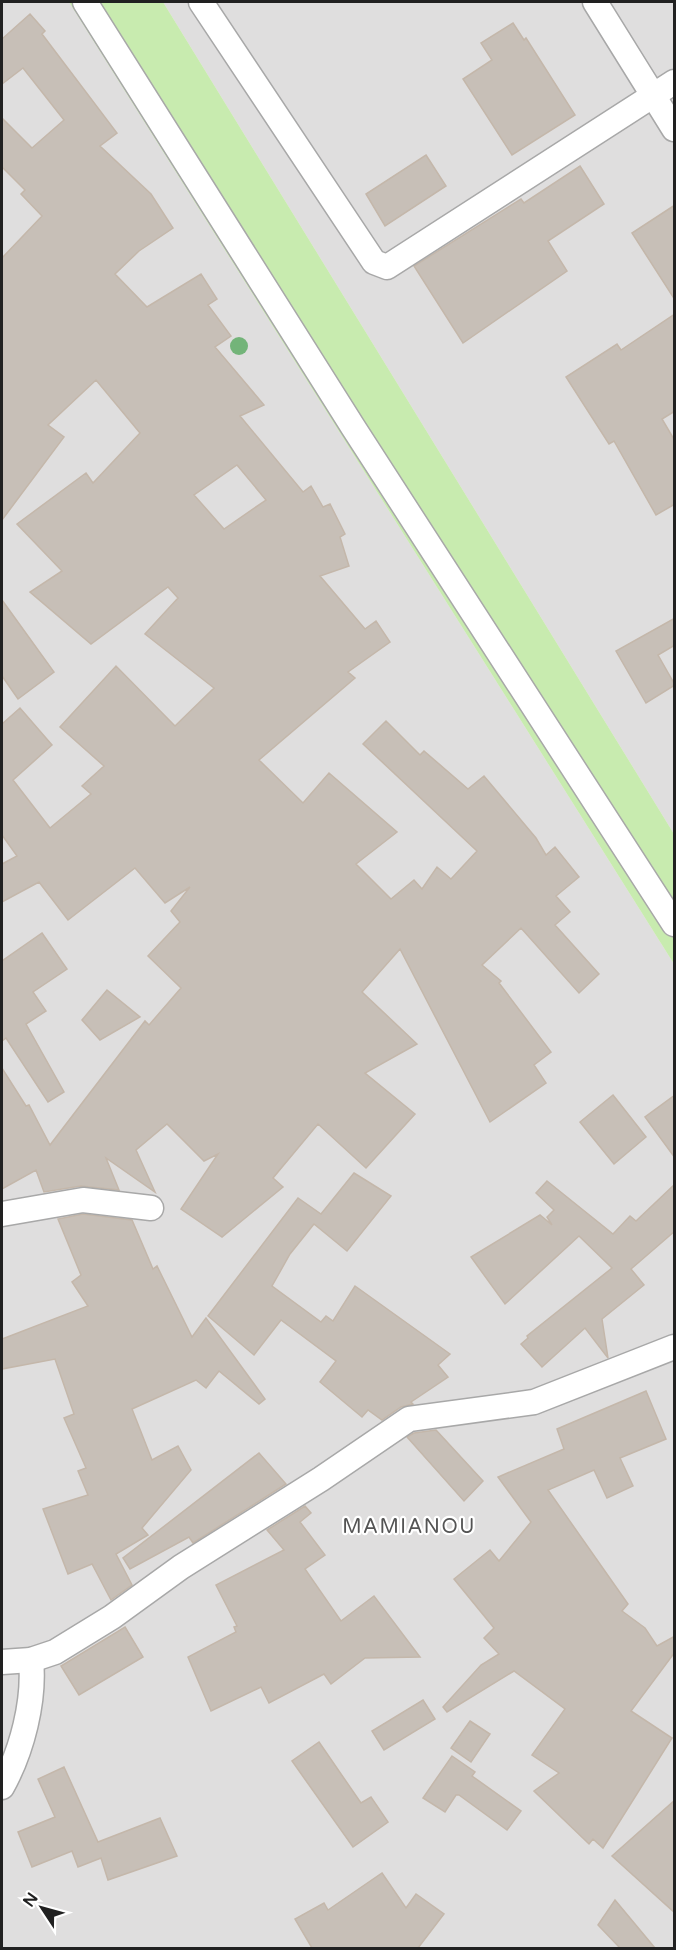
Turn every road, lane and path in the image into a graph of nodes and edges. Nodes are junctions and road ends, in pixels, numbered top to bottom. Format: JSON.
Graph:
{"nodes":[{"id":1,"x":85,"y":2,"type":"edge"},
{"id":2,"x":201,"y":2,"type":"edge"},
{"id":3,"x":595,"y":2,"type":"edge"},
{"id":4,"x":675,"y":82,"type":"edge"},
{"id":5,"x":653,"y":96,"type":"junction"},
{"id":6,"x":675,"y":129,"type":"edge"},
{"id":7,"x":675,"y":924,"type":"edge"},
{"id":8,"x":151,"y":1208,"type":"dead end"},
{"id":9,"x":2,"y":1215,"type":"edge"},
{"id":10,"x":675,"y":1347,"type":"edge"},
{"id":11,"x":31,"y":1660,"type":"junction"},
{"id":12,"x":2,"y":1662,"type":"edge"},
{"id":13,"x":2,"y":1787,"type":"edge"}],
"edges":[{"from":1,"to":7,"type":"street"},
{"from":2,"to":5,"type":"street"},
{"from":3,"to":5,"type":"street"},
{"from":4,"to":5,"type":"street"},
{"from":5,"to":6,"type":"street"},
{"from":8,"to":9,"type":"street"},
{"from":10,"to":11,"type":"street"},
{"from":11,"to":12,"type":"street"},
{"from":11,"to":13,"type":"street"}]}
